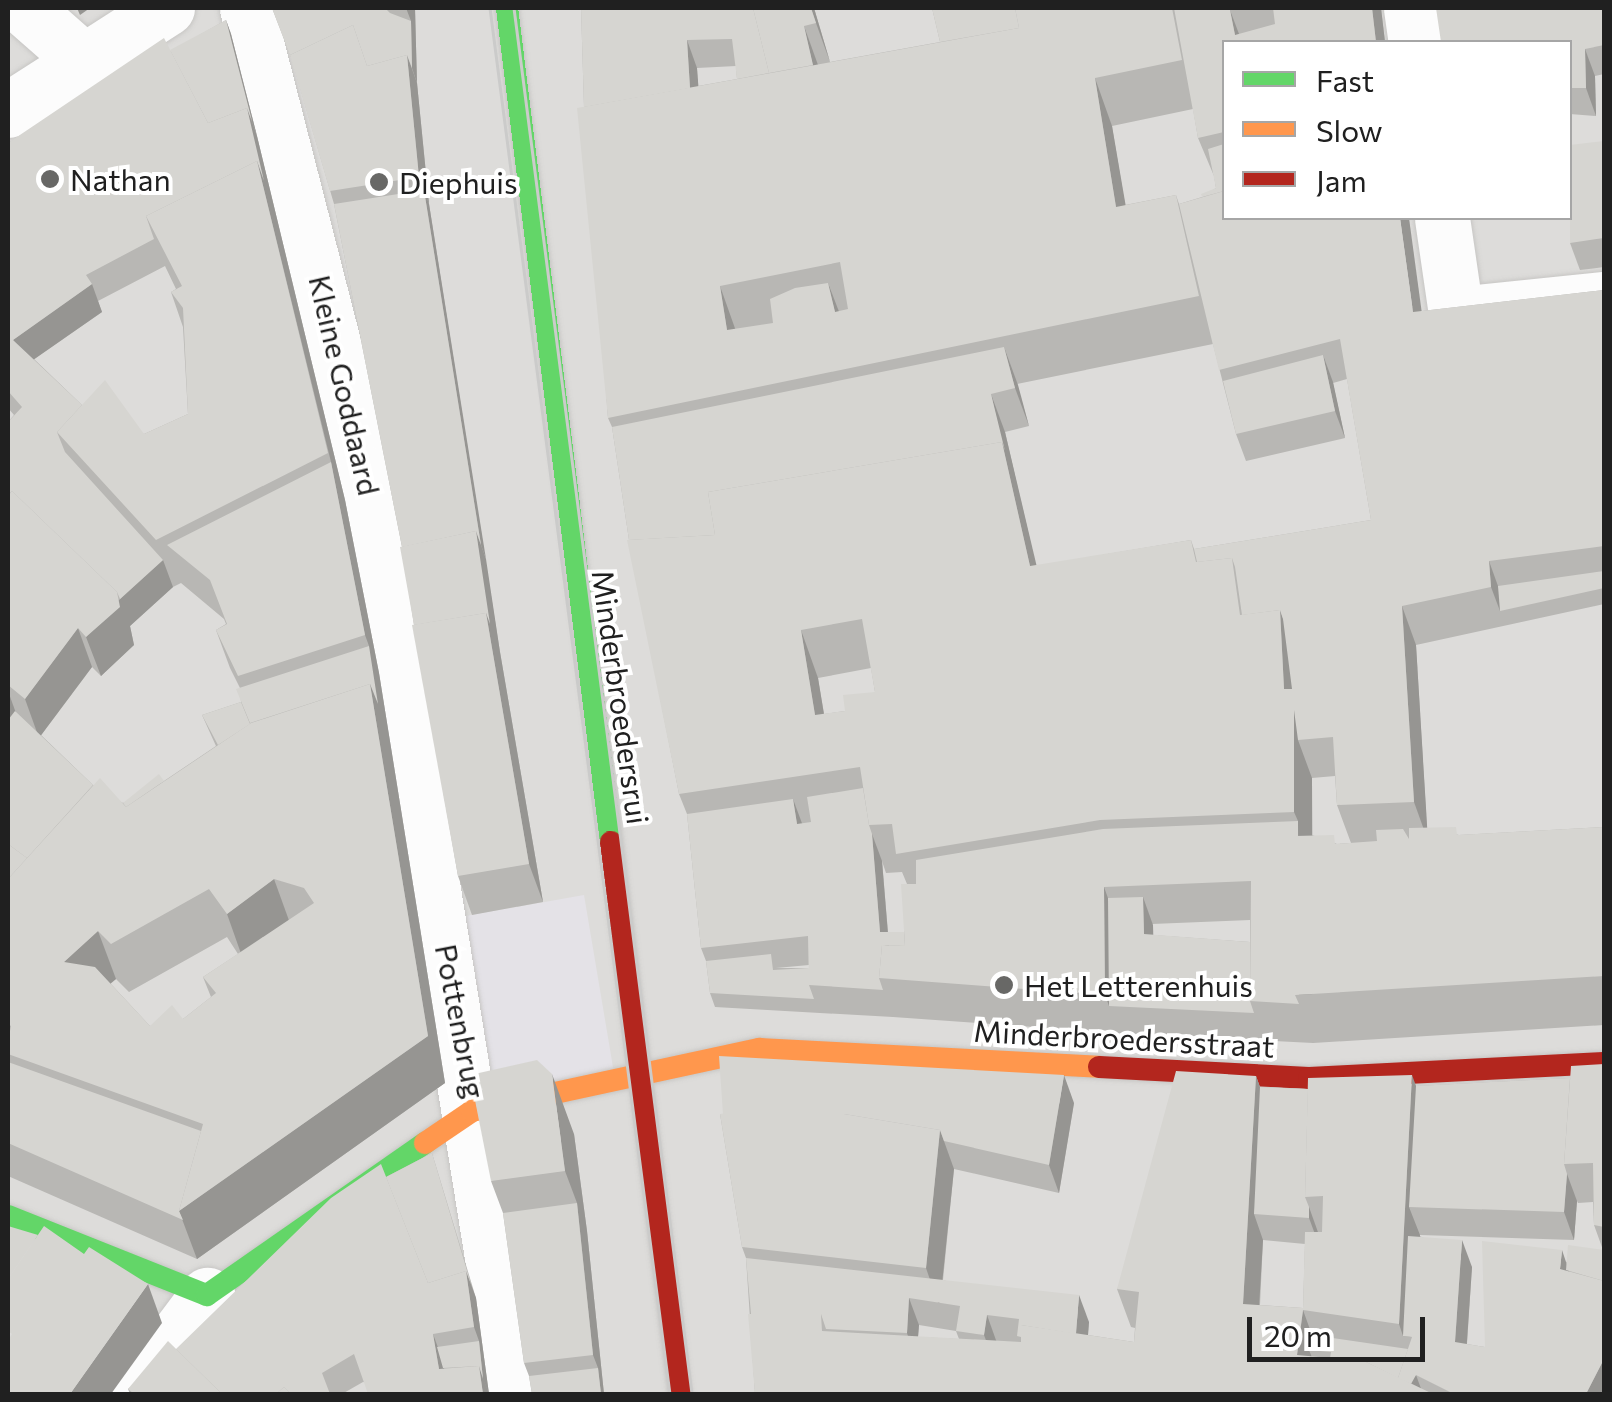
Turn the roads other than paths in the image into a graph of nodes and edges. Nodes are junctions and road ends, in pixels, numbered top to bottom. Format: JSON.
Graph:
{"nodes":[{"id":1,"x":24,"y":8,"type":"edge"},
{"id":2,"x":168,"y":8,"type":"edge"},
{"id":3,"x":247,"y":8,"type":"edge"},
{"id":4,"x":507,"y":8,"type":"edge"},
{"id":5,"x":1411,"y":8,"type":"edge"},
{"id":6,"x":1416,"y":40,"type":"edge"},
{"id":7,"x":83,"y":60,"type":"junction"},
{"id":8,"x":8,"y":110,"type":"edge"},
{"id":9,"x":1442,"y":220,"type":"edge"},
{"id":10,"x":1604,"y":299,"type":"edge"},
{"id":11,"x":418,"y":767,"type":"joint"},
{"id":12,"x":1604,"y":1063,"type":"edge"},
{"id":13,"x":643,"y":1074,"type":"junction"},
{"id":14,"x":472,"y":1110,"type":"junction"},
{"id":15,"x":8,"y":1216,"type":"edge"},
{"id":16,"x":207,"y":1295,"type":"junction"},
{"id":17,"x":133,"y":1394,"type":"edge"},
{"id":18,"x":514,"y":1394,"type":"edge"},
{"id":19,"x":680,"y":1394,"type":"edge"}],
"edges":[{"from":1,"to":7,"type":"street"},
{"from":2,"to":7,"type":"street"},
{"from":3,"to":11,"type":"street","name":"Kleine Goddaard"},
{"from":4,"to":13,"type":"street","name":"Minderbroedersrui"},
{"from":5,"to":6,"type":"street"},
{"from":7,"to":8,"type":"street"},
{"from":9,"to":10,"type":"street"},
{"from":11,"to":14,"type":"street","name":"Pottenbrug"},
{"from":12,"to":13,"type":"street","name":"Minderbroedersstraat"},
{"from":13,"to":14,"type":"street","name":"Pottenbrug"},
{"from":13,"to":19,"type":"street","name":"Minderbroedersrui"},
{"from":14,"to":16,"type":"street"},
{"from":14,"to":18,"type":"street"},
{"from":15,"to":16,"type":"street"},
{"from":16,"to":17,"type":"street"}]}
